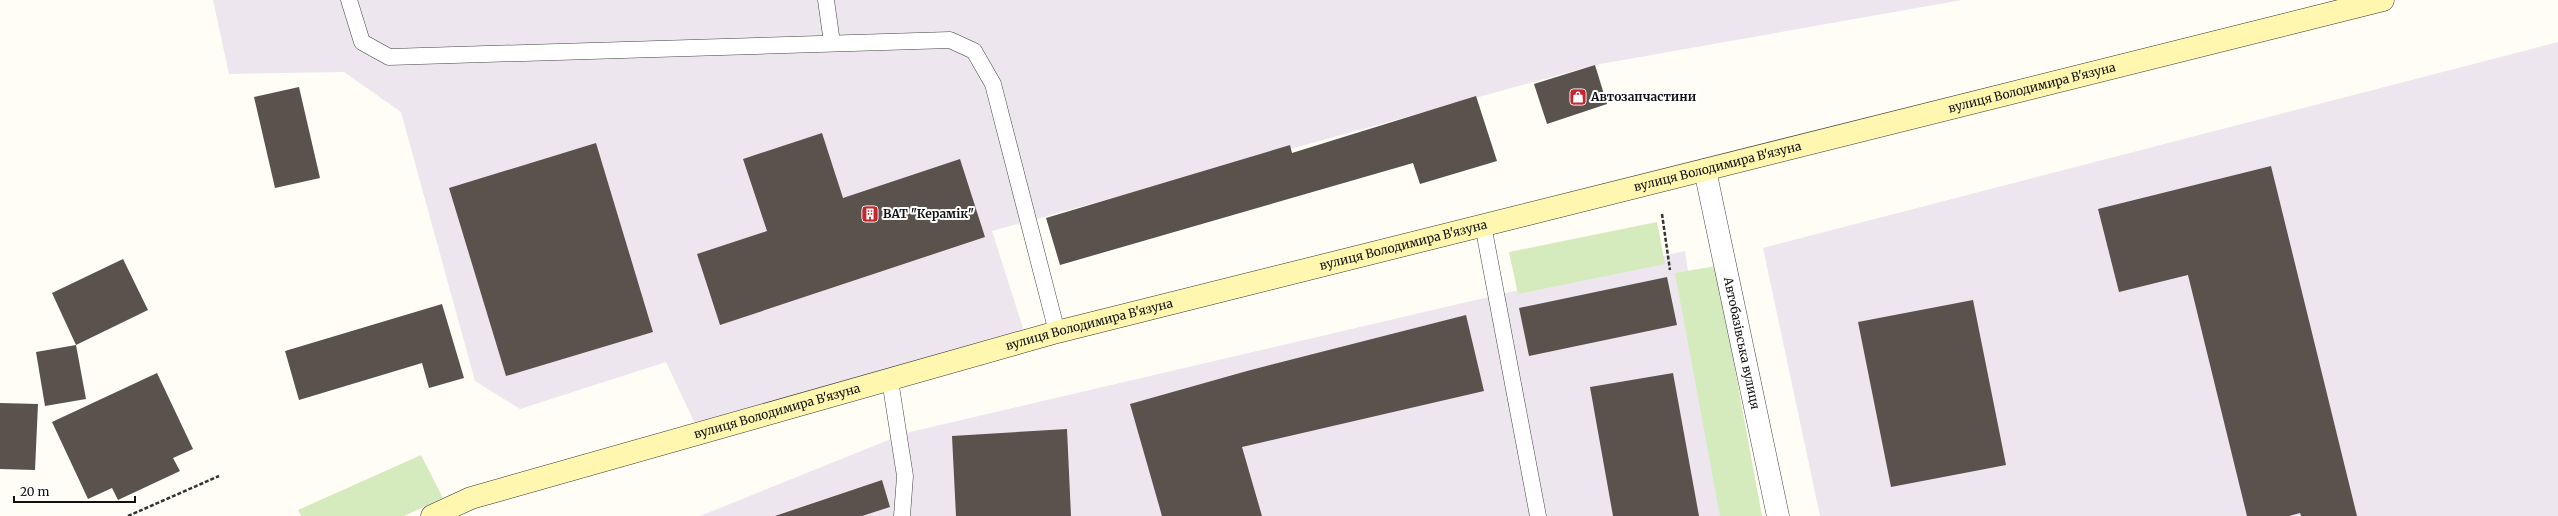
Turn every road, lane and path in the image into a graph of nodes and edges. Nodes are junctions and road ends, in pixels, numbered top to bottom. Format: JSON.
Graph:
{"nodes":[{"id":1,"x":349,"y":0,"type":"edge"},
{"id":2,"x":826,"y":0,"type":"edge"},
{"id":3,"x":2382,"y":0,"type":"edge"},
{"id":4,"x":832,"y":43,"type":"junction"},
{"id":5,"x":1705,"y":170,"type":"junction"},
{"id":6,"x":1657,"y":182,"type":"junction"},
{"id":7,"x":1483,"y":225,"type":"junction"},
{"id":8,"x":1670,"y":270,"type":"dead end"},
{"id":9,"x":1057,"y":332,"type":"junction"},
{"id":10,"x":890,"y":380,"type":"junction"},
{"id":11,"x":219,"y":476,"type":"dead end"},
{"id":12,"x":128,"y":516,"type":"edge"},
{"id":13,"x":432,"y":516,"type":"edge"},
{"id":14,"x":902,"y":516,"type":"edge"},
{"id":15,"x":1538,"y":516,"type":"edge"},
{"id":16,"x":1778,"y":516,"type":"edge"}],
"edges":[{"from":1,"to":4,"type":"lane"},
{"from":2,"to":4,"type":"lane"},
{"from":3,"to":5,"type":"main road","name":"вулиця Володимира В'язуна"},
{"from":4,"to":9,"type":"lane"},
{"from":5,"to":6,"type":"main road","name":"вулиця Володимира В'язуна"},
{"from":5,"to":16,"type":"street","name":"Автобазівська вулиця"},
{"from":6,"to":7,"type":"main road","name":"вулиця Володимира В'язуна"},
{"from":6,"to":8,"type":"path"},
{"from":7,"to":9,"type":"main road","name":"вулиця Володимира В'язуна"},
{"from":7,"to":15,"type":"lane"},
{"from":9,"to":10,"type":"main road","name":"вулиця Володимира В'язуна"},
{"from":10,"to":13,"type":"main road","name":"вулиця Володимира В'язуна"},
{"from":10,"to":14,"type":"lane"},
{"from":11,"to":12,"type":"path"}]}
